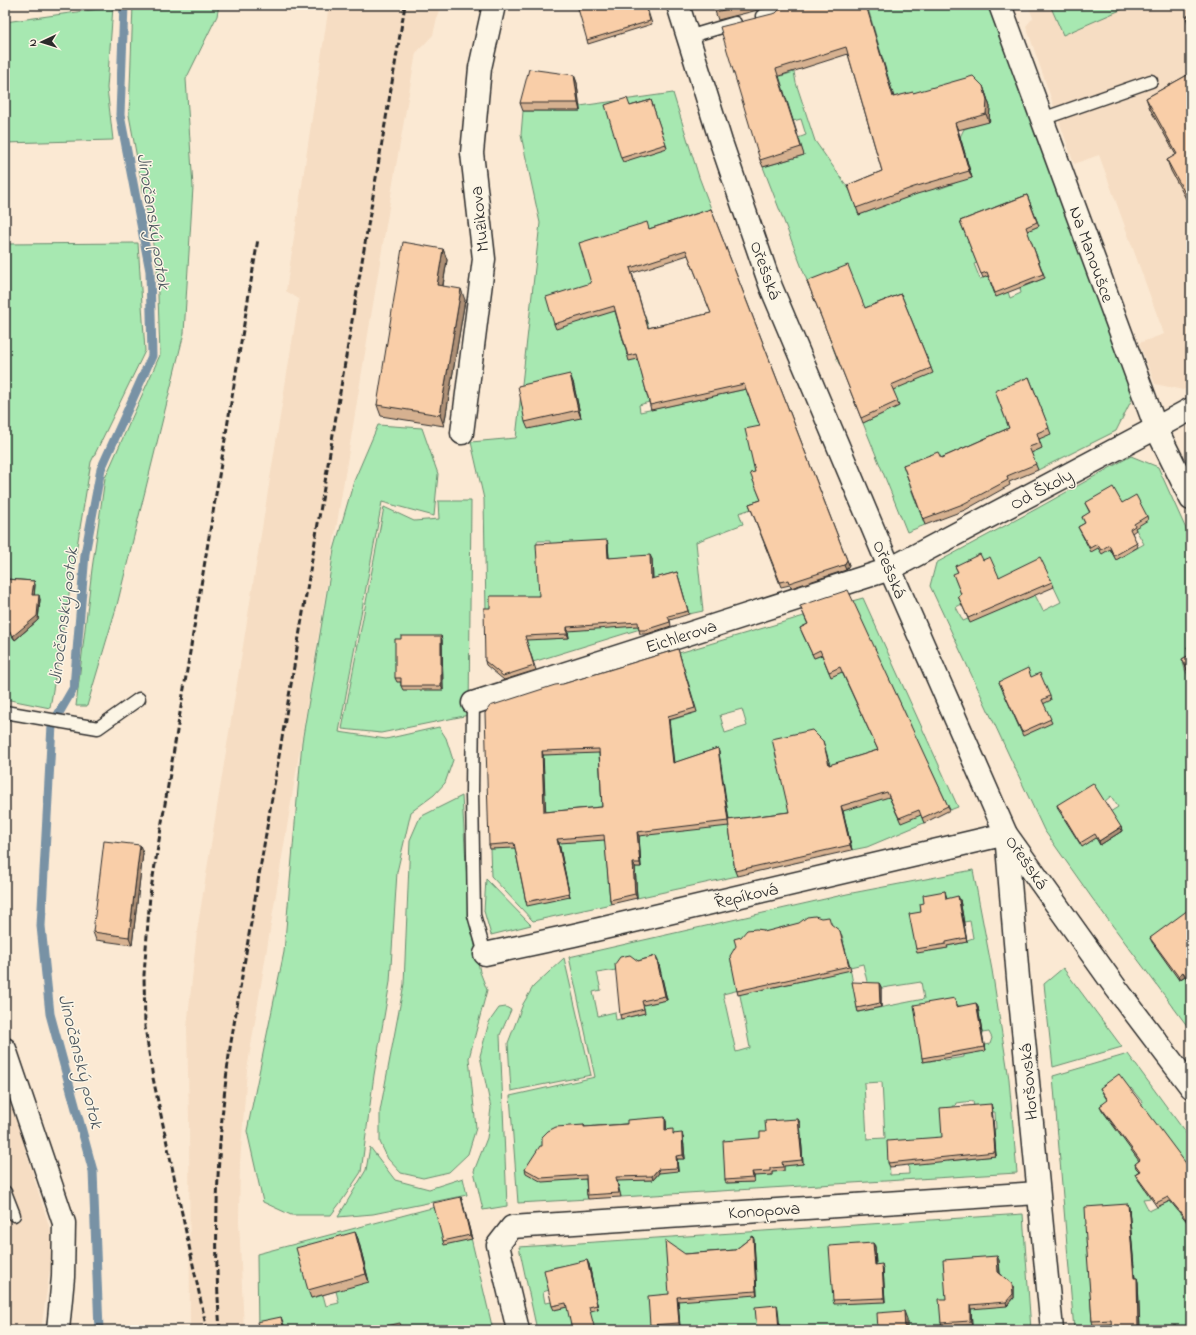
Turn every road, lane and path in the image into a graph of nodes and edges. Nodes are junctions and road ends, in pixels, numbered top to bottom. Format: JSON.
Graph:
{"nodes":[{"id":1,"x":494,"y":5,"type":"edge"},
{"id":2,"x":678,"y":5,"type":"edge"},
{"id":3,"x":778,"y":5,"type":"edge"},
{"id":4,"x":1000,"y":5,"type":"edge"},
{"id":5,"x":688,"y":37,"type":"junction"},
{"id":6,"x":1151,"y":81,"type":"dead end"},
{"id":7,"x":1042,"y":119,"type":"junction"},
{"id":8,"x":1191,"y":409,"type":"edge"},
{"id":9,"x":1156,"y":428,"type":"junction"},
{"id":10,"x":462,"y":433,"type":"dead end"},
{"id":11,"x":1191,"y":499,"type":"edge"},
{"id":12,"x":890,"y":569,"type":"junction"},
{"id":13,"x":139,"y":700,"type":"dead end"},
{"id":14,"x":473,"y":703,"type":"joint"},
{"id":15,"x":5,"y":712,"type":"edge"},
{"id":16,"x":1006,"y":834,"type":"junction"},
{"id":17,"x":485,"y":954,"type":"joint"},
{"id":18,"x":5,"y":1048,"type":"edge"},
{"id":19,"x":1191,"y":1087,"type":"edge"},
{"id":20,"x":5,"y":1192,"type":"edge"},
{"id":21,"x":1038,"y":1192,"type":"junction"},
{"id":22,"x":14,"y":1216,"type":"dead end"},
{"id":23,"x":58,"y":1330,"type":"edge"},
{"id":24,"x":518,"y":1330,"type":"edge"},
{"id":25,"x":1052,"y":1330,"type":"edge"}],
"edges":[{"from":1,"to":10,"type":"street","name":"Muzikova"},
{"from":2,"to":5,"type":"street","name":"Ořešská"},
{"from":3,"to":5,"type":"lane"},
{"from":4,"to":7,"type":"street","name":"Na Manoušce"},
{"from":5,"to":12,"type":"street","name":"Ořešská"},
{"from":6,"to":7,"type":"lane"},
{"from":7,"to":9,"type":"street","name":"Na Manoušce"},
{"from":8,"to":9,"type":"street","name":"Od Školy"},
{"from":9,"to":11,"type":"street","name":"Na Manoušce"},
{"from":9,"to":12,"type":"street","name":"Od Školy"},
{"from":12,"to":14,"type":"street","name":"Eichlerova"},
{"from":12,"to":16,"type":"street","name":"Ořešská"},
{"from":13,"to":15,"type":"lane"},
{"from":14,"to":17,"type":"lane"},
{"from":16,"to":17,"type":"street","name":"Řepíková"},
{"from":16,"to":19,"type":"street","name":"Ořešská"},
{"from":16,"to":21,"type":"street","name":"Horšovská"},
{"from":18,"to":23,"type":"street"},
{"from":20,"to":22,"type":"lane"},
{"from":21,"to":24,"type":"street","name":"Konopova"},
{"from":21,"to":25,"type":"street","name":"Horšovská"}]}
